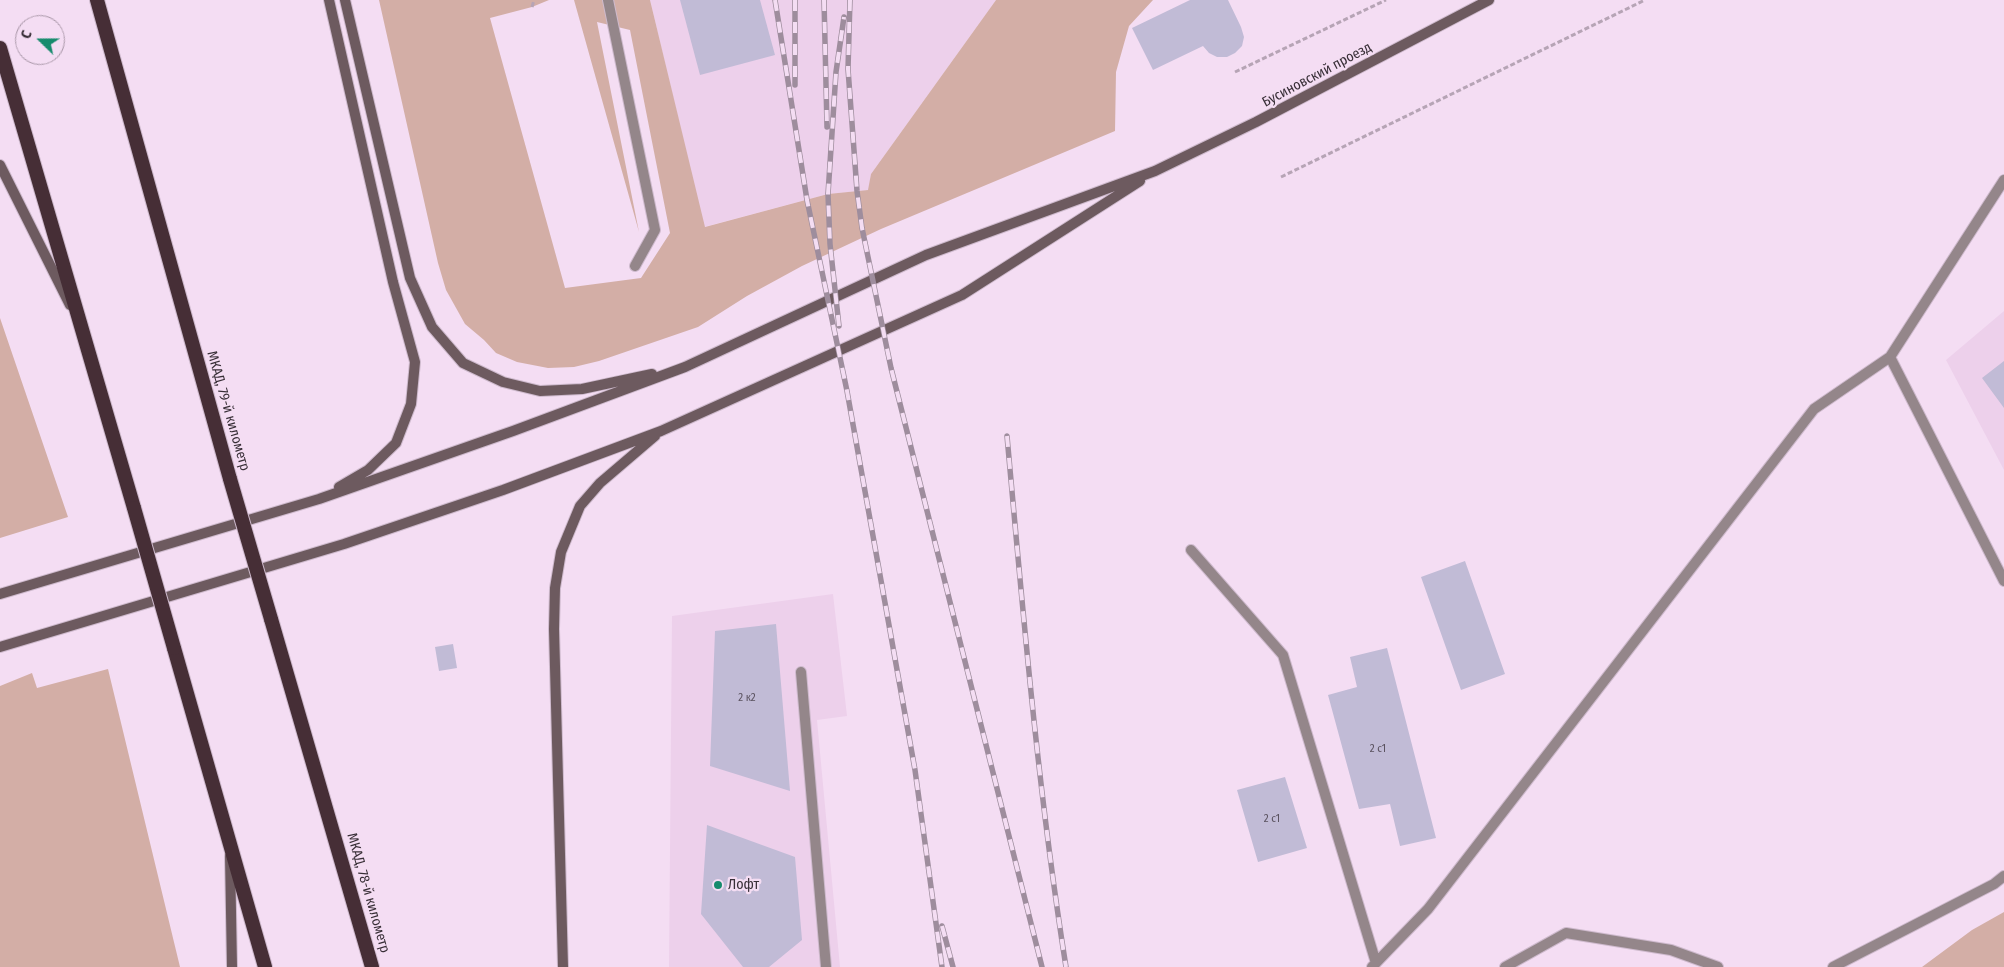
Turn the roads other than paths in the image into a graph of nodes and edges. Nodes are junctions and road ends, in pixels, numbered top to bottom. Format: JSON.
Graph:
{"nodes":[{"id":1,"x":97,"y":0,"type":"edge"},
{"id":2,"x":329,"y":0,"type":"edge"},
{"id":3,"x":346,"y":0,"type":"edge"},
{"id":4,"x":608,"y":0,"type":"edge"},
{"id":5,"x":1490,"y":0,"type":"edge"},
{"id":6,"x":0,"y":48,"type":"edge"},
{"id":7,"x":0,"y":165,"type":"edge"},
{"id":8,"x":1156,"y":171,"type":"junction"},
{"id":9,"x":2004,"y":180,"type":"edge"},
{"id":10,"x":635,"y":266,"type":"dead end"},
{"id":11,"x":80,"y":324,"type":"junction"},
{"id":12,"x":1890,"y":357,"type":"junction"},
{"id":13,"x":685,"y":367,"type":"junction"},
{"id":14,"x":661,"y":431,"type":"junction"},
{"id":15,"x":319,"y":499,"type":"junction"},
{"id":16,"x":1191,"y":550,"type":"dead end"},
{"id":17,"x":2004,"y":581,"type":"edge"},
{"id":18,"x":0,"y":594,"type":"edge"},
{"id":19,"x":28,"y":640,"type":"junction"},
{"id":20,"x":0,"y":647,"type":"edge"},
{"id":21,"x":0,"y":653,"type":"edge"},
{"id":22,"x":801,"y":672,"type":"dead end"},
{"id":23,"x":332,"y":829,"type":"joint"},
{"id":24,"x":230,"y":843,"type":"junction"},
{"id":25,"x":2004,"y":876,"type":"edge"},
{"id":26,"x":1374,"y":965,"type":"edge"},
{"id":27,"x":232,"y":967,"type":"edge"},
{"id":28,"x":265,"y":967,"type":"edge"},
{"id":29,"x":372,"y":967,"type":"edge"},
{"id":30,"x":562,"y":967,"type":"edge"},
{"id":31,"x":826,"y":967,"type":"edge"},
{"id":32,"x":1505,"y":967,"type":"edge"},
{"id":33,"x":1718,"y":967,"type":"edge"},
{"id":34,"x":1833,"y":967,"type":"edge"}],
"edges":[{"from":1,"to":23,"type":"highway","name":"МКАД, 79-й километр","bridge":true},
{"from":2,"to":15,"type":"main road"},
{"from":3,"to":13,"type":"main road"},
{"from":4,"to":10,"type":"lane"},
{"from":5,"to":8,"type":"main road","name":"Бусиновский проезд"},
{"from":6,"to":11,"type":"highway"},
{"from":7,"to":11,"type":"main road"},
{"from":8,"to":13,"type":"main road"},
{"from":8,"to":14,"type":"main road"},
{"from":9,"to":12,"type":"lane"},
{"from":11,"to":24,"type":"highway","bridge":true},
{"from":12,"to":17,"type":"lane"},
{"from":12,"to":26,"type":"lane"},
{"from":13,"to":15,"type":"main road"},
{"from":14,"to":19,"type":"main road"},
{"from":14,"to":30,"type":"main road"},
{"from":15,"to":18,"type":"main road"},
{"from":16,"to":26,"type":"lane"},
{"from":19,"to":20,"type":"main road"},
{"from":19,"to":21,"type":"main road"},
{"from":22,"to":31,"type":"lane"},
{"from":23,"to":29,"type":"highway","name":"МКАД, 78-й километр"},
{"from":24,"to":27,"type":"main road"},
{"from":24,"to":28,"type":"highway"},
{"from":25,"to":34,"type":"lane"},
{"from":32,"to":33,"type":"lane"}]}
